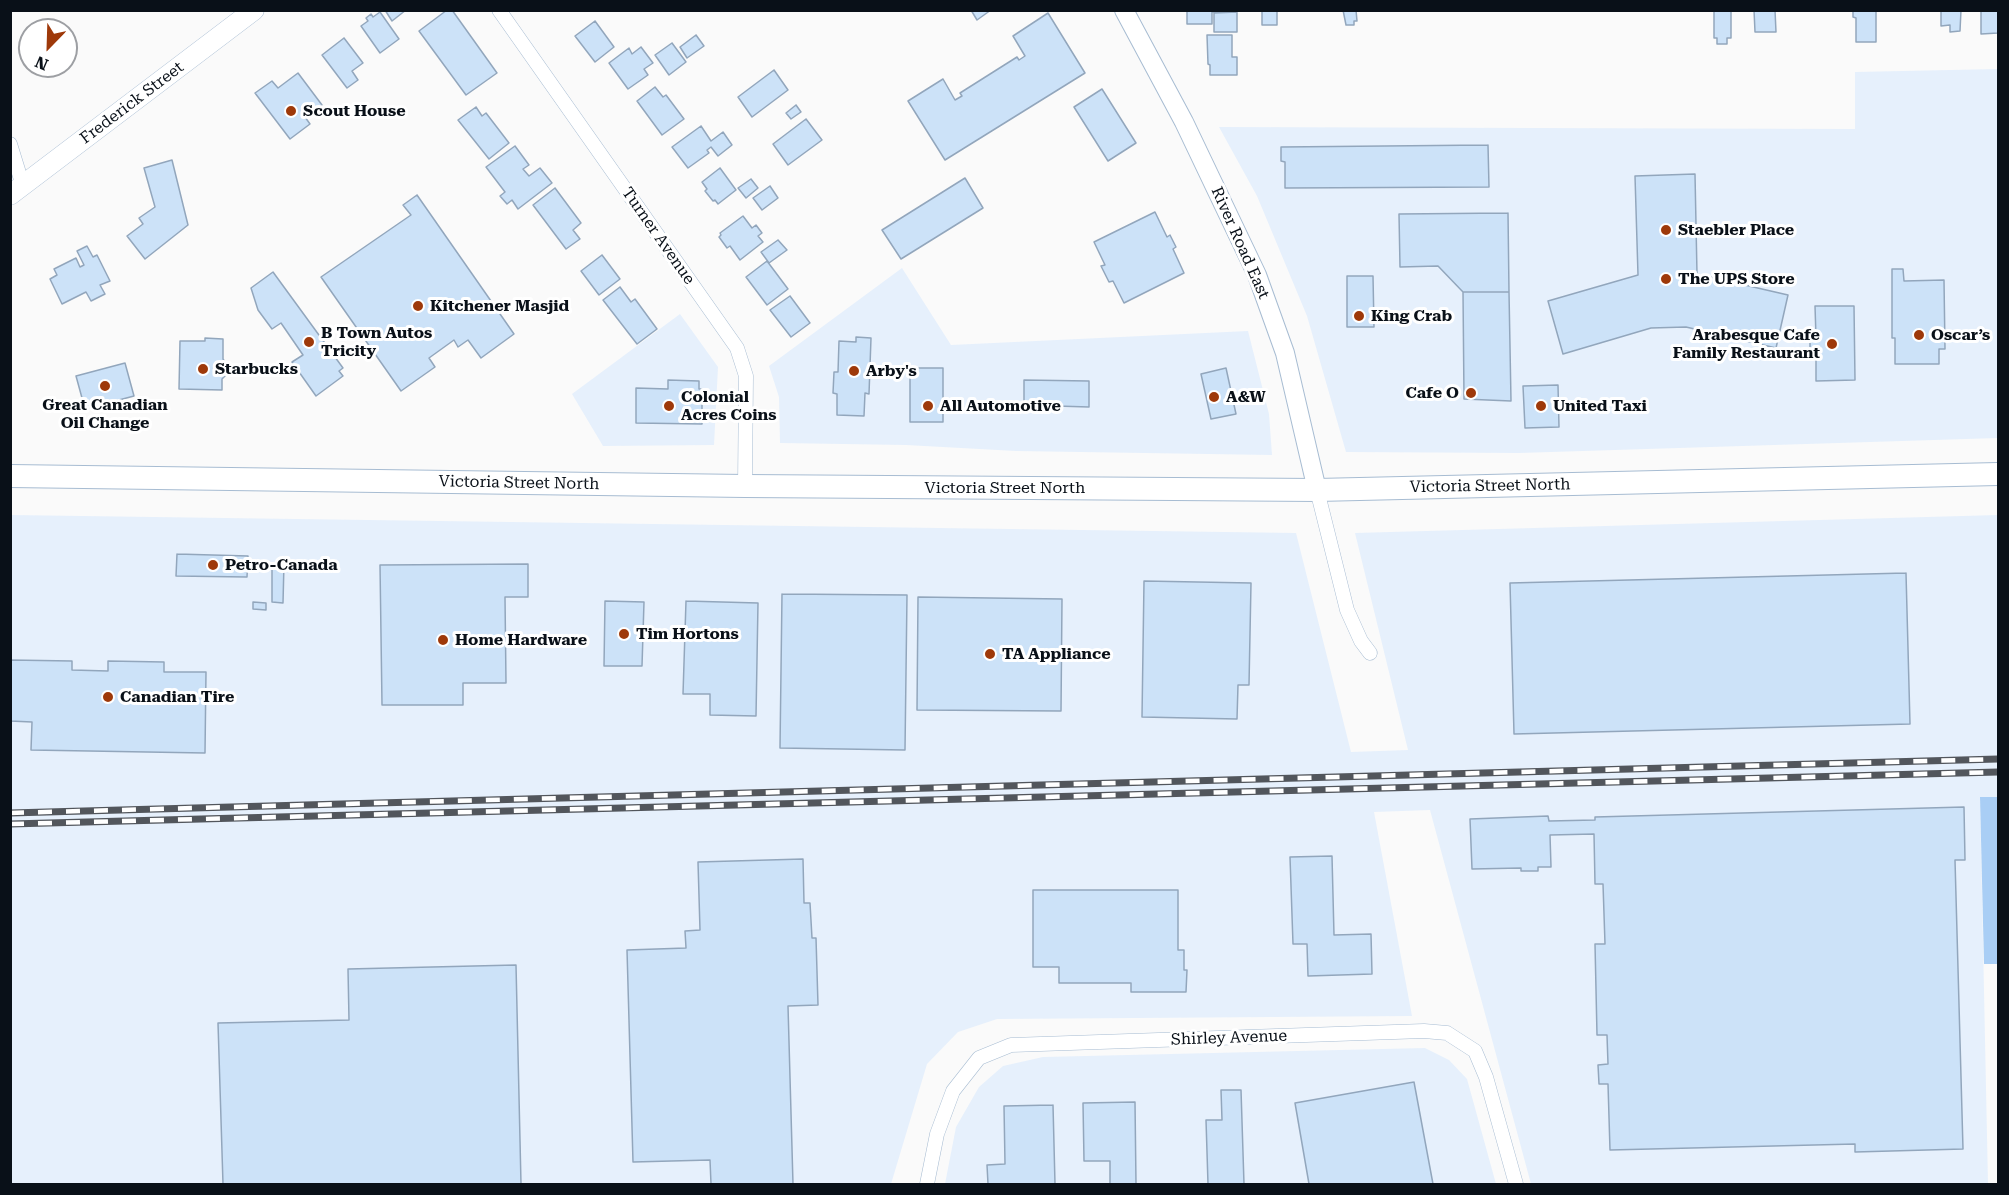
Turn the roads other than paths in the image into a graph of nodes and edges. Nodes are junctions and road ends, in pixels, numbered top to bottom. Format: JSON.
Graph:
{"nodes":[{"id":1,"x":254,"y":10,"type":"edge"},
{"id":2,"x":499,"y":10,"type":"edge"},
{"id":3,"x":1124,"y":10,"type":"edge"},
{"id":4,"x":10,"y":144,"type":"edge"},
{"id":5,"x":17,"y":191,"type":"edge"},
{"id":6,"x":1998,"y":474,"type":"edge"},
{"id":7,"x":10,"y":476,"type":"edge"},
{"id":8,"x":745,"y":486,"type":"junction"},
{"id":9,"x":1317,"y":490,"type":"junction"},
{"id":10,"x":1370,"y":653,"type":"dead end"},
{"id":11,"x":927,"y":1185,"type":"edge"},
{"id":12,"x":1516,"y":1185,"type":"edge"}],
"edges":[{"from":1,"to":5,"type":"main road","name":"Frederick Street"},
{"from":2,"to":8,"type":"street","name":"Turner Avenue"},
{"from":3,"to":9,"type":"street","name":"River Road East"},
{"from":4,"to":5,"type":"street"},
{"from":6,"to":9,"type":"main road","name":"Victoria Street North"},
{"from":7,"to":8,"type":"main road","name":"Victoria Street North"},
{"from":8,"to":9,"type":"main road","name":"Victoria Street North"},
{"from":9,"to":10,"type":"street"},
{"from":11,"to":12,"type":"street","name":"Shirley Avenue"}]}
